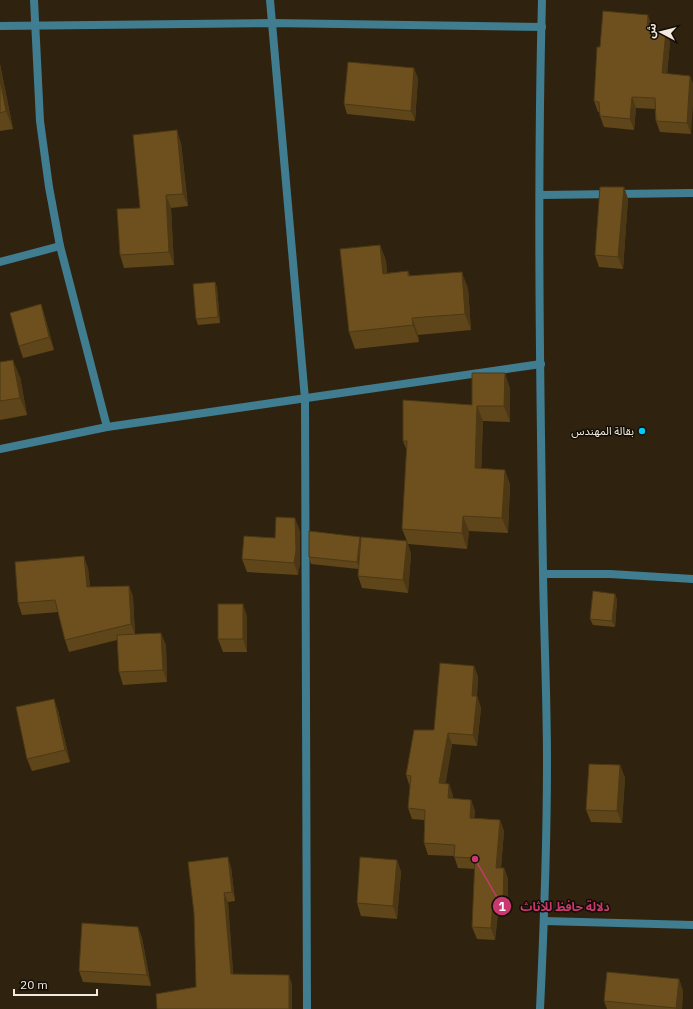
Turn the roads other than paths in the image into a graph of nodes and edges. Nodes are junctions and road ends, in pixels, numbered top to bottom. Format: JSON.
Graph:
{"nodes":[{"id":1,"x":34,"y":0,"type":"edge"},
{"id":2,"x":270,"y":0,"type":"edge"},
{"id":3,"x":542,"y":0,"type":"edge"},
{"id":4,"x":271,"y":23,"type":"junction"},
{"id":5,"x":35,"y":25,"type":"junction"},
{"id":6,"x":0,"y":26,"type":"edge"},
{"id":7,"x":542,"y":27,"type":"junction"},
{"id":8,"x":693,"y":193,"type":"edge"},
{"id":9,"x":540,"y":195,"type":"junction"},
{"id":10,"x":60,"y":246,"type":"junction"},
{"id":11,"x":0,"y":262,"type":"edge"},
{"id":12,"x":541,"y":364,"type":"junction"},
{"id":13,"x":305,"y":399,"type":"junction"},
{"id":14,"x":108,"y":427,"type":"junction"},
{"id":15,"x":0,"y":449,"type":"edge"},
{"id":16,"x":543,"y":574,"type":"junction"},
{"id":17,"x":693,"y":579,"type":"edge"},
{"id":18,"x":544,"y":921,"type":"junction"},
{"id":19,"x":693,"y":925,"type":"edge"},
{"id":20,"x":307,"y":1009,"type":"edge"},
{"id":21,"x":540,"y":1009,"type":"edge"}],
"edges":[{"from":1,"to":5,"type":"street"},
{"from":2,"to":4,"type":"street"},
{"from":3,"to":7,"type":"street"},
{"from":4,"to":5,"type":"street"},
{"from":4,"to":7,"type":"street"},
{"from":4,"to":13,"type":"street"},
{"from":5,"to":6,"type":"street"},
{"from":5,"to":10,"type":"street"},
{"from":7,"to":9,"type":"street"},
{"from":8,"to":9,"type":"street"},
{"from":9,"to":12,"type":"street"},
{"from":10,"to":11,"type":"street"},
{"from":10,"to":14,"type":"street"},
{"from":12,"to":13,"type":"street"},
{"from":12,"to":16,"type":"street"},
{"from":13,"to":14,"type":"street"},
{"from":13,"to":20,"type":"street"},
{"from":14,"to":15,"type":"street"},
{"from":16,"to":17,"type":"street"},
{"from":16,"to":18,"type":"street"},
{"from":18,"to":19,"type":"street"},
{"from":18,"to":21,"type":"street"}]}
